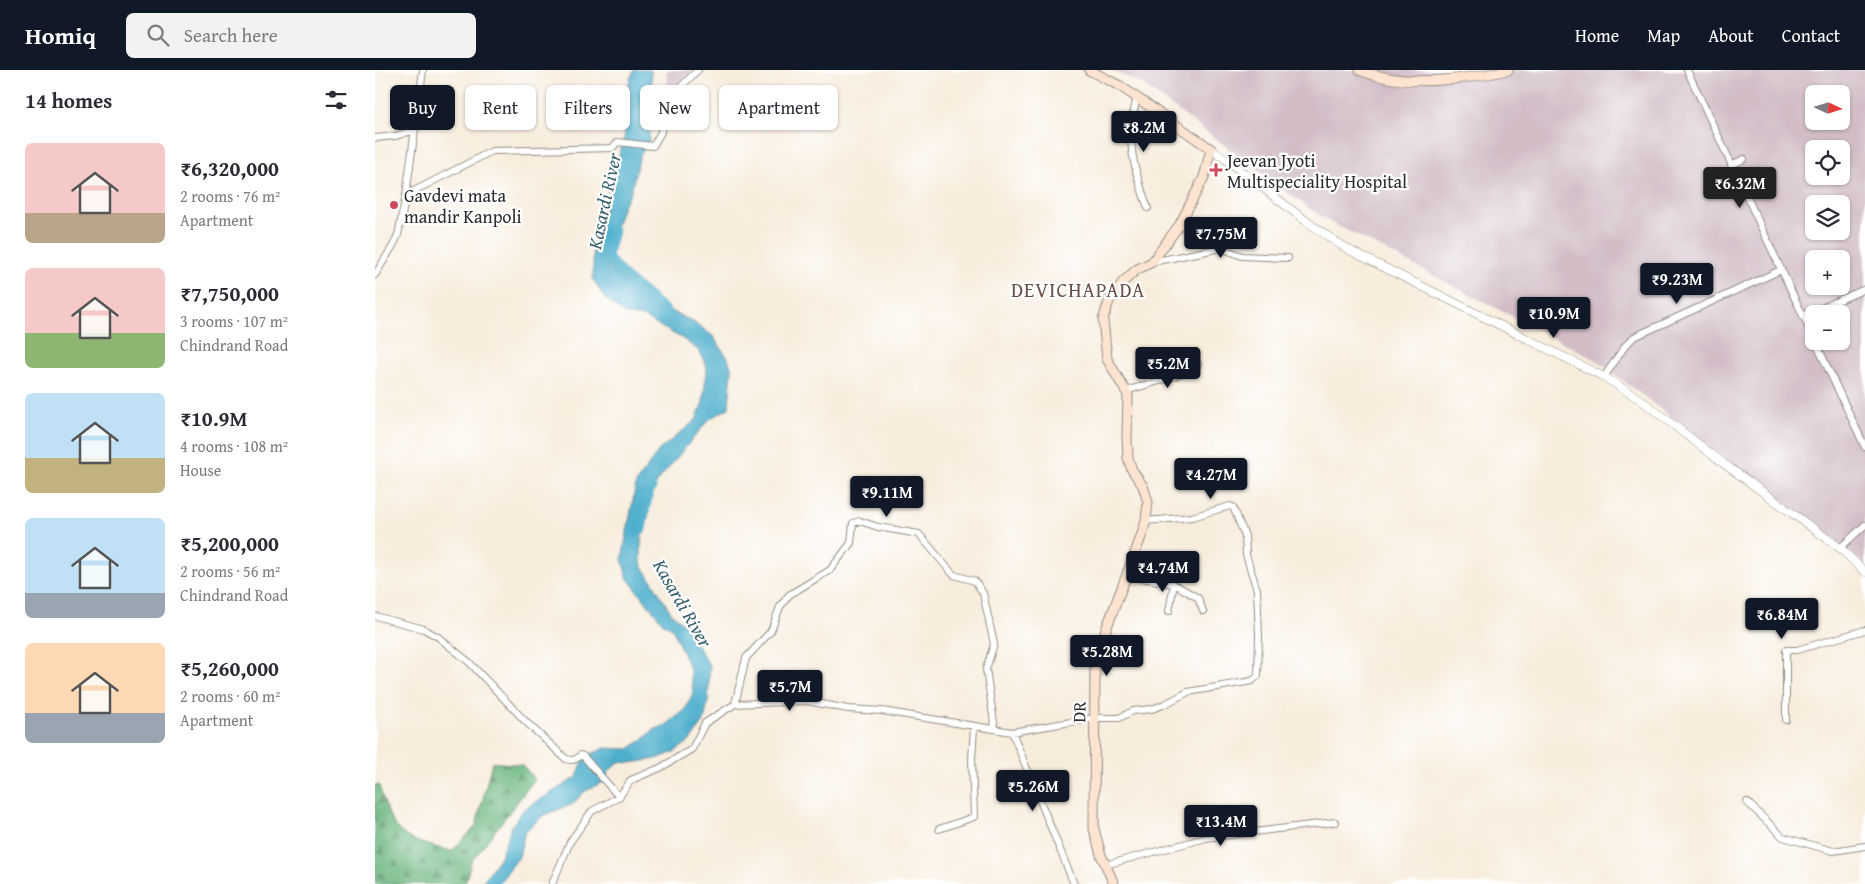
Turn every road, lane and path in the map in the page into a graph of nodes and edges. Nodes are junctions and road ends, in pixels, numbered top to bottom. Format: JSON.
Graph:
{"nodes":[{"id":1,"x":423,"y":70,"type":"edge"},
{"id":2,"x":698,"y":70,"type":"edge"},
{"id":3,"x":1089,"y":70,"type":"edge"},
{"id":4,"x":1360,"y":70,"type":"edge"},
{"id":5,"x":1508,"y":70,"type":"edge"},
{"id":6,"x":1687,"y":70,"type":"edge"},
{"id":7,"x":421,"y":85,"type":"edge"},
{"id":8,"x":1137,"y":98,"type":"junction"},
{"id":9,"x":415,"y":130,"type":"joint"},
{"id":10,"x":375,"y":138,"type":"edge"},
{"id":11,"x":1211,"y":149,"type":"junction"},
{"id":12,"x":1744,"y":159,"type":"dead end"},
{"id":13,"x":1731,"y":165,"type":"junction"},
{"id":14,"x":406,"y":195,"type":"junction"},
{"id":15,"x":1148,"y":208,"type":"dead end"},
{"id":16,"x":1288,"y":258,"type":"dead end"},
{"id":17,"x":1152,"y":262,"type":"junction"},
{"id":18,"x":1781,"y":270,"type":"junction"},
{"id":19,"x":375,"y":274,"type":"edge"},
{"id":20,"x":1865,"y":289,"type":"edge"},
{"id":21,"x":1803,"y":316,"type":"junction"},
{"id":22,"x":1805,"y":320,"type":"edge"},
{"id":23,"x":1819,"y":350,"type":"edge"},
{"id":24,"x":1198,"y":364,"type":"dead end"},
{"id":25,"x":1604,"y":377,"type":"junction"},
{"id":26,"x":1127,"y":391,"type":"junction"},
{"id":27,"x":1865,"y":447,"type":"edge"},
{"id":28,"x":1146,"y":521,"type":"junction"},
{"id":29,"x":1865,"y":525,"type":"edge"},
{"id":30,"x":1840,"y":548,"type":"junction"},
{"id":31,"x":1865,"y":572,"type":"edge"},
{"id":32,"x":1127,"y":575,"type":"junction"},
{"id":33,"x":1174,"y":584,"type":"junction"},
{"id":34,"x":1169,"y":611,"type":"dead end"},
{"id":35,"x":1203,"y":611,"type":"dead end"},
{"id":36,"x":375,"y":616,"type":"edge"},
{"id":37,"x":1865,"y":630,"type":"edge"},
{"id":38,"x":735,"y":704,"type":"junction"},
{"id":39,"x":1095,"y":718,"type":"junction"},
{"id":40,"x":1786,"y":720,"type":"dead end"},
{"id":41,"x":974,"y":727,"type":"junction"},
{"id":42,"x":995,"y":729,"type":"junction"},
{"id":43,"x":1012,"y":732,"type":"junction"},
{"id":44,"x":619,"y":797,"type":"junction"},
{"id":45,"x":1747,"y":802,"type":"dead end"},
{"id":46,"x":1335,"y":822,"type":"dead end"},
{"id":47,"x":939,"y":829,"type":"dead end"},
{"id":48,"x":1865,"y":846,"type":"edge"},
{"id":49,"x":1105,"y":865,"type":"junction"},
{"id":50,"x":552,"y":884,"type":"edge"},
{"id":51,"x":1075,"y":884,"type":"edge"},
{"id":52,"x":1113,"y":884,"type":"edge"}],
"edges":[{"from":1,"to":7,"type":"street"},
{"from":2,"to":14,"type":"street"},
{"from":3,"to":8,"type":"main road"},
{"from":4,"to":5,"type":"main road"},
{"from":6,"to":13,"type":"street"},
{"from":8,"to":11,"type":"main road"},
{"from":8,"to":15,"type":"street"},
{"from":9,"to":10,"type":"street"},
{"from":9,"to":14,"type":"street"},
{"from":11,"to":17,"type":"main road"},
{"from":11,"to":25,"type":"street"},
{"from":12,"to":13,"type":"street"},
{"from":13,"to":18,"type":"street"},
{"from":14,"to":19,"type":"street"},
{"from":16,"to":17,"type":"street"},
{"from":17,"to":26,"type":"main road"},
{"from":18,"to":21,"type":"street"},
{"from":18,"to":25,"type":"street"},
{"from":20,"to":21,"type":"street"},
{"from":21,"to":22,"type":"street"},
{"from":23,"to":27,"type":"street"},
{"from":24,"to":26,"type":"street"},
{"from":25,"to":30,"type":"street"},
{"from":26,"to":28,"type":"main road","name":"DR"},
{"from":28,"to":32,"type":"main road","name":"DR"},
{"from":28,"to":39,"type":"street"},
{"from":29,"to":30,"type":"street"},
{"from":30,"to":31,"type":"street"},
{"from":32,"to":33,"type":"street"},
{"from":32,"to":39,"type":"main road","name":"DR"},
{"from":33,"to":34,"type":"street"},
{"from":33,"to":35,"type":"street"},
{"from":36,"to":44,"type":"street"},
{"from":37,"to":40,"type":"street"},
{"from":38,"to":41,"type":"street"},
{"from":38,"to":42,"type":"street"},
{"from":38,"to":44,"type":"street"},
{"from":39,"to":43,"type":"street"},
{"from":39,"to":49,"type":"main road","name":"DR"},
{"from":41,"to":42,"type":"street"},
{"from":41,"to":47,"type":"street"},
{"from":42,"to":43,"type":"street"},
{"from":43,"to":51,"type":"street"},
{"from":44,"to":50,"type":"street"},
{"from":45,"to":48,"type":"street"},
{"from":46,"to":49,"type":"street"},
{"from":49,"to":52,"type":"main road","name":"DR"}]}
